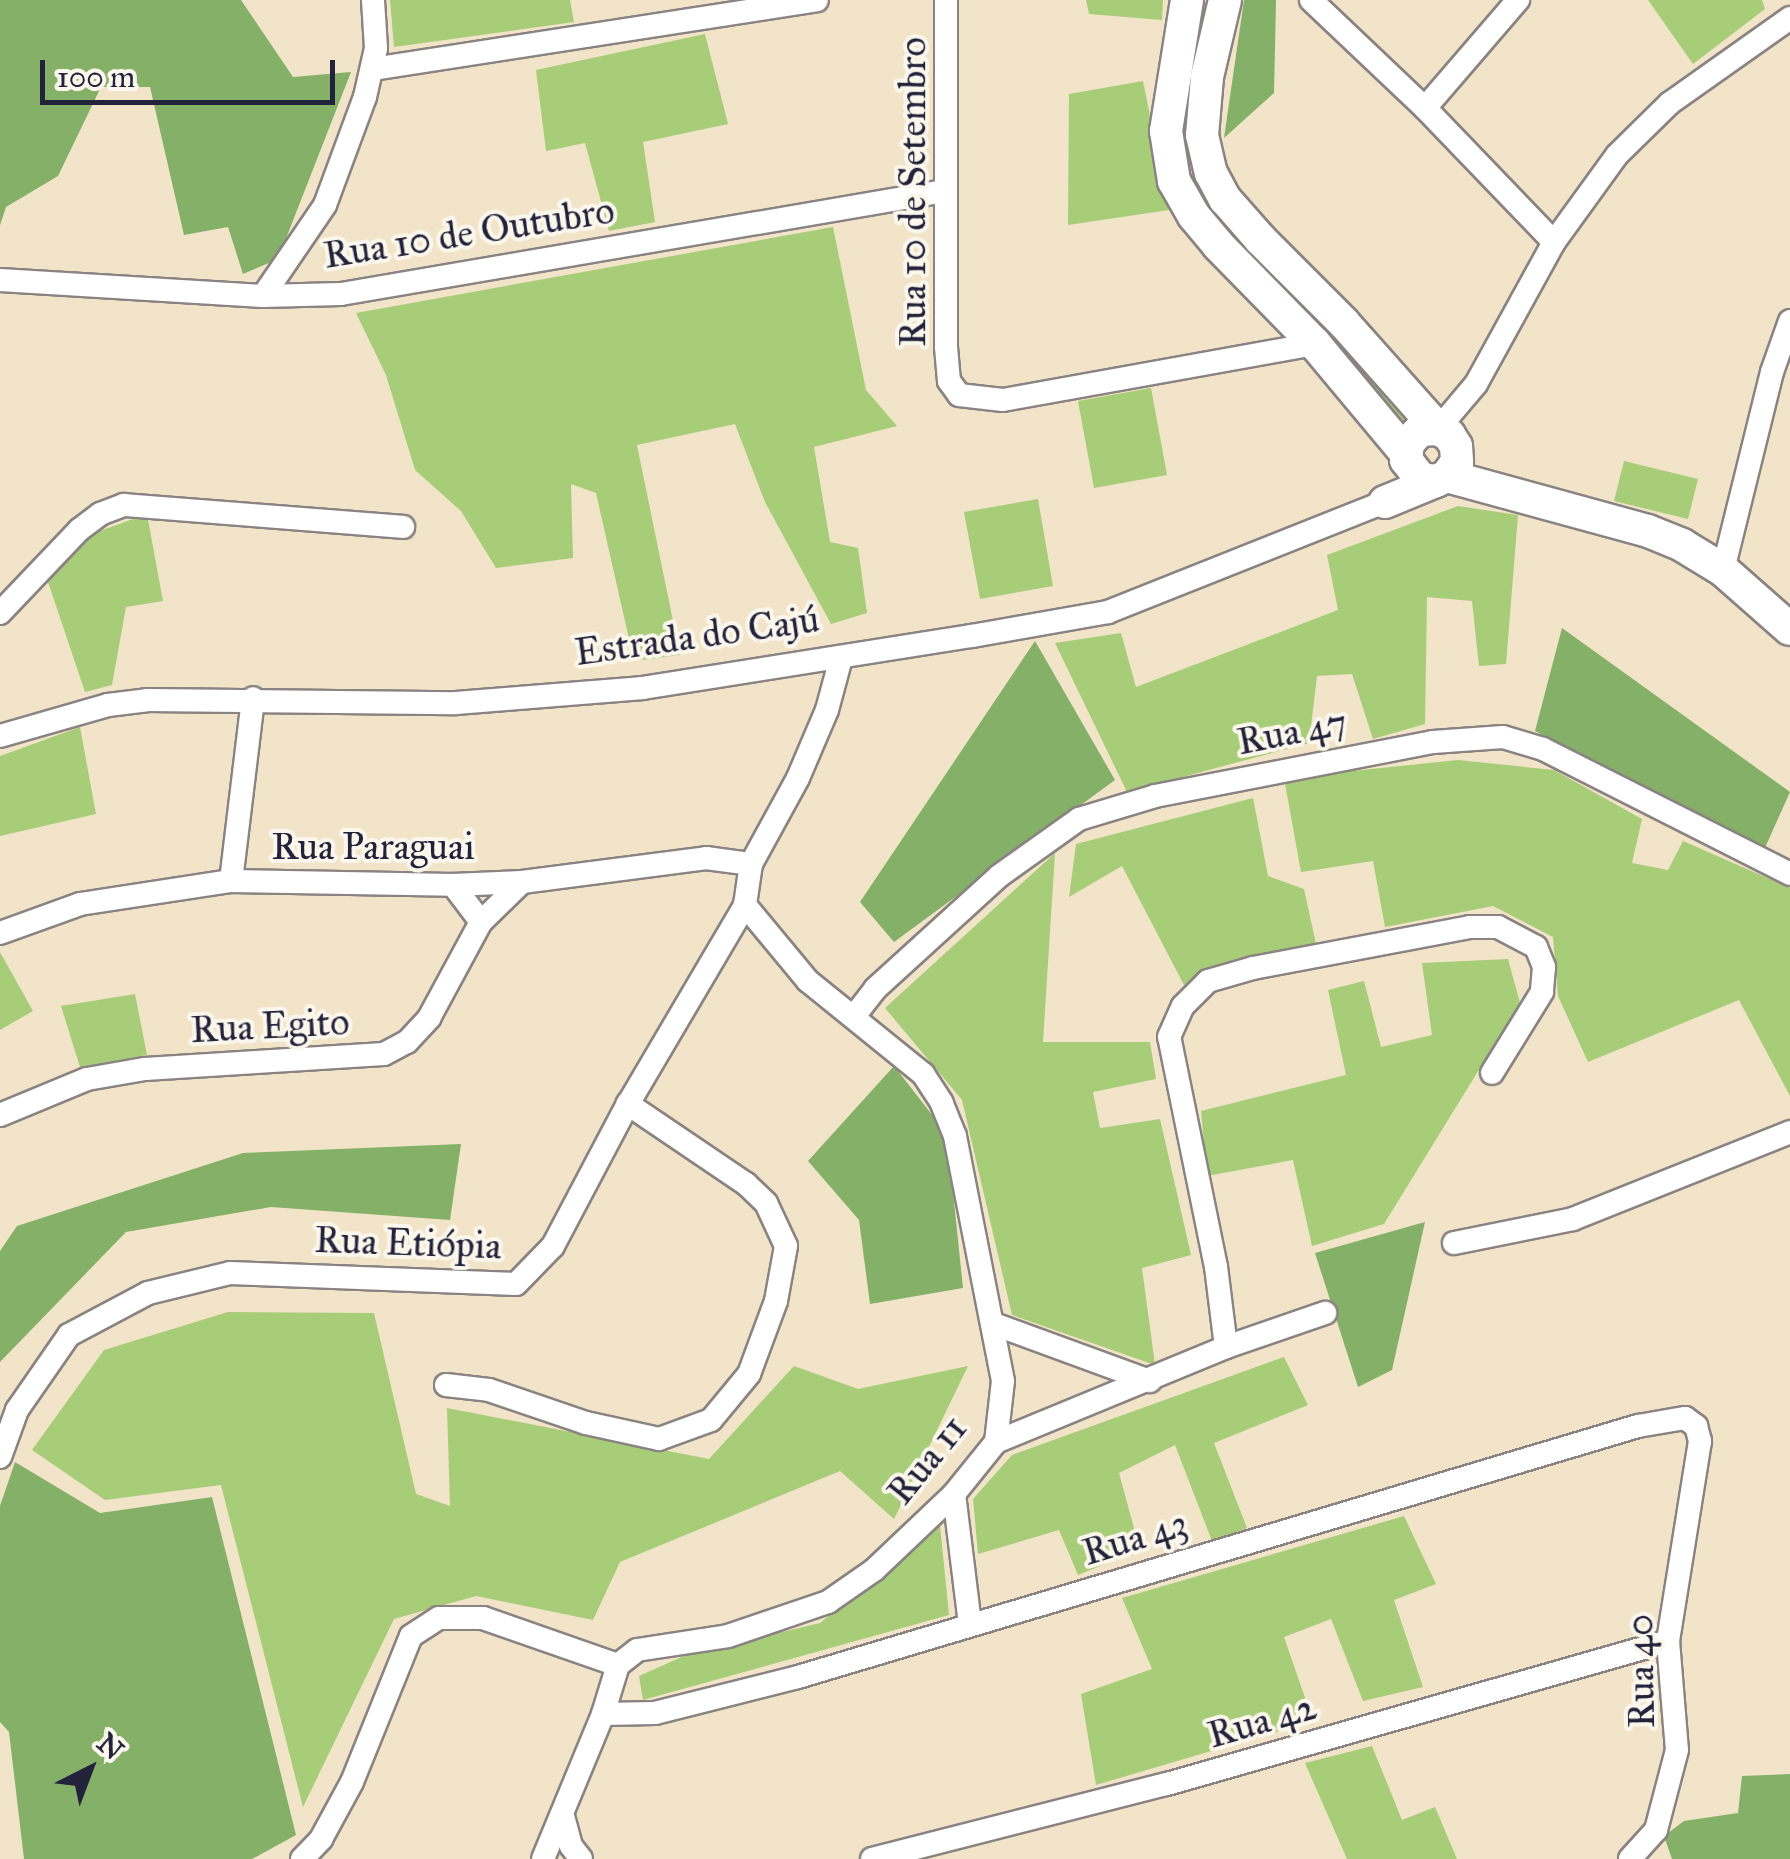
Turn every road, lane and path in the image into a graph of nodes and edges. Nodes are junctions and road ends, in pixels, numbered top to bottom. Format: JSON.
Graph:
{"nodes":[{"id":1,"x":373,"y":0,"type":"edge"},
{"id":2,"x":817,"y":0,"type":"edge"},
{"id":3,"x":946,"y":0,"type":"edge"},
{"id":4,"x":1187,"y":0,"type":"edge"},
{"id":5,"x":1225,"y":0,"type":"edge"},
{"id":6,"x":1311,"y":0,"type":"edge"},
{"id":7,"x":1518,"y":0,"type":"edge"},
{"id":8,"x":1790,"y":18,"type":"edge"},
{"id":9,"x":373,"y":69,"type":"junction"},
{"id":10,"x":1425,"y":108,"type":"junction"},
{"id":11,"x":946,"y":191,"type":"junction"},
{"id":12,"x":1554,"y":242,"type":"junction"},
{"id":13,"x":0,"y":280,"type":"edge"},
{"id":14,"x":264,"y":296,"type":"junction"},
{"id":15,"x":1790,"y":321,"type":"edge"},
{"id":16,"x":1315,"y":344,"type":"junction"},
{"id":17,"x":1781,"y":379,"type":"edge"},
{"id":18,"x":1432,"y":459,"type":"junction"},
{"id":19,"x":1385,"y":502,"type":"joint"},
{"id":20,"x":402,"y":527,"type":"dead end"},
{"id":21,"x":1723,"y":570,"type":"junction"},
{"id":22,"x":0,"y":613,"type":"edge"},
{"id":23,"x":1790,"y":629,"type":"edge"},
{"id":24,"x":841,"y":658,"type":"junction"},
{"id":25,"x":253,"y":698,"type":"junction"},
{"id":26,"x":0,"y":736,"type":"edge"},
{"id":27,"x":751,"y":864,"type":"junction"},
{"id":28,"x":1790,"y":874,"type":"edge"},
{"id":29,"x":231,"y":881,"type":"junction"},
{"id":30,"x":522,"y":882,"type":"junction"},
{"id":31,"x":453,"y":884,"type":"junction"},
{"id":32,"x":745,"y":904,"type":"junction"},
{"id":33,"x":480,"y":922,"type":"junction"},
{"id":34,"x":0,"y":932,"type":"edge"},
{"id":35,"x":855,"y":1015,"type":"junction"},
{"id":36,"x":1492,"y":1073,"type":"dead end"},
{"id":37,"x":628,"y":1104,"type":"junction"},
{"id":38,"x":0,"y":1115,"type":"edge"},
{"id":39,"x":1790,"y":1132,"type":"edge"},
{"id":40,"x":1454,"y":1243,"type":"dead end"},
{"id":41,"x":1326,"y":1313,"type":"dead end"},
{"id":42,"x":994,"y":1324,"type":"junction"},
{"id":43,"x":1226,"y":1347,"type":"junction"},
{"id":44,"x":1150,"y":1381,"type":"junction"},
{"id":45,"x":446,"y":1384,"type":"dead end"},
{"id":46,"x":1685,"y":1418,"type":"joint"},
{"id":47,"x":996,"y":1442,"type":"junction"},
{"id":48,"x":0,"y":1457,"type":"edge"},
{"id":49,"x":954,"y":1494,"type":"junction"},
{"id":50,"x":970,"y":1624,"type":"junction"},
{"id":51,"x":1668,"y":1641,"type":"junction"},
{"id":52,"x":618,"y":1664,"type":"junction"},
{"id":53,"x":603,"y":1714,"type":"junction"},
{"id":54,"x":563,"y":1816,"type":"junction"},
{"id":55,"x":302,"y":1859,"type":"edge"},
{"id":56,"x":543,"y":1859,"type":"edge"},
{"id":57,"x":580,"y":1859,"type":"edge"},
{"id":58,"x":872,"y":1859,"type":"edge"},
{"id":59,"x":1630,"y":1859,"type":"edge"}],
"edges":[{"from":1,"to":9,"type":"street"},
{"from":2,"to":9,"type":"street"},
{"from":3,"to":11,"type":"street","name":"Rua 10 de Setembro"},
{"from":4,"to":16,"type":"main road"},
{"from":5,"to":18,"type":"main road"},
{"from":6,"to":10,"type":"street"},
{"from":7,"to":10,"type":"street"},
{"from":8,"to":12,"type":"street"},
{"from":9,"to":14,"type":"street"},
{"from":10,"to":12,"type":"street"},
{"from":11,"to":14,"type":"street","name":"Rua 10 de Outubro"},
{"from":11,"to":16,"type":"street","name":"Rua 10 de Setembro"},
{"from":12,"to":18,"type":"street"},
{"from":13,"to":14,"type":"street","name":"Rua 10 de Outubro"},
{"from":15,"to":17,"type":"street"},
{"from":16,"to":18,"type":"main road"},
{"from":17,"to":21,"type":"street"},
{"from":18,"to":19,"type":"main road","name":"Estrada do Cajú"},
{"from":18,"to":21,"type":"main road"},
{"from":19,"to":24,"type":"street","name":"Estrada do Cajú"},
{"from":20,"to":22,"type":"street"},
{"from":21,"to":23,"type":"main road"},
{"from":24,"to":25,"type":"street","name":"Estrada do Cajú"},
{"from":24,"to":27,"type":"street"},
{"from":25,"to":26,"type":"street","name":"Estrada do Cajú"},
{"from":25,"to":29,"type":"street"},
{"from":27,"to":30,"type":"street","name":"Rua Paraguai"},
{"from":27,"to":32,"type":"street"},
{"from":28,"to":35,"type":"street","name":"Rua 47"},
{"from":29,"to":31,"type":"street","name":"Rua Paraguai"},
{"from":29,"to":34,"type":"street","name":"Rua Paraguai"},
{"from":30,"to":31,"type":"street","name":"Rua Paraguai"},
{"from":30,"to":33,"type":"street","name":"Rua Egito"},
{"from":31,"to":33,"type":"street"},
{"from":32,"to":35,"type":"street","name":"Rua 11"},
{"from":32,"to":37,"type":"street","name":"Rua Etiópia"},
{"from":33,"to":38,"type":"street","name":"Rua Egito"},
{"from":35,"to":42,"type":"street","name":"Rua 11"},
{"from":36,"to":43,"type":"street"},
{"from":37,"to":45,"type":"street"},
{"from":37,"to":48,"type":"street","name":"Rua Etiópia"},
{"from":39,"to":40,"type":"street"},
{"from":41,"to":43,"type":"street"},
{"from":42,"to":44,"type":"street"},
{"from":42,"to":47,"type":"street","name":"Rua 11"},
{"from":43,"to":44,"type":"street"},
{"from":44,"to":47,"type":"street"},
{"from":46,"to":50,"type":"street","name":"Rua 43"},
{"from":46,"to":51,"type":"street","name":"Rua 40"},
{"from":47,"to":49,"type":"street","name":"Rua 11"},
{"from":49,"to":50,"type":"street"},
{"from":49,"to":52,"type":"street","name":"Rua 11"},
{"from":50,"to":53,"type":"street","name":"Rua 43"},
{"from":51,"to":58,"type":"street","name":"Rua 42"},
{"from":51,"to":59,"type":"street","name":"Rua 40"},
{"from":52,"to":53,"type":"street"},
{"from":52,"to":55,"type":"street"},
{"from":53,"to":54,"type":"street"},
{"from":54,"to":56,"type":"street"},
{"from":54,"to":57,"type":"street"}]}
